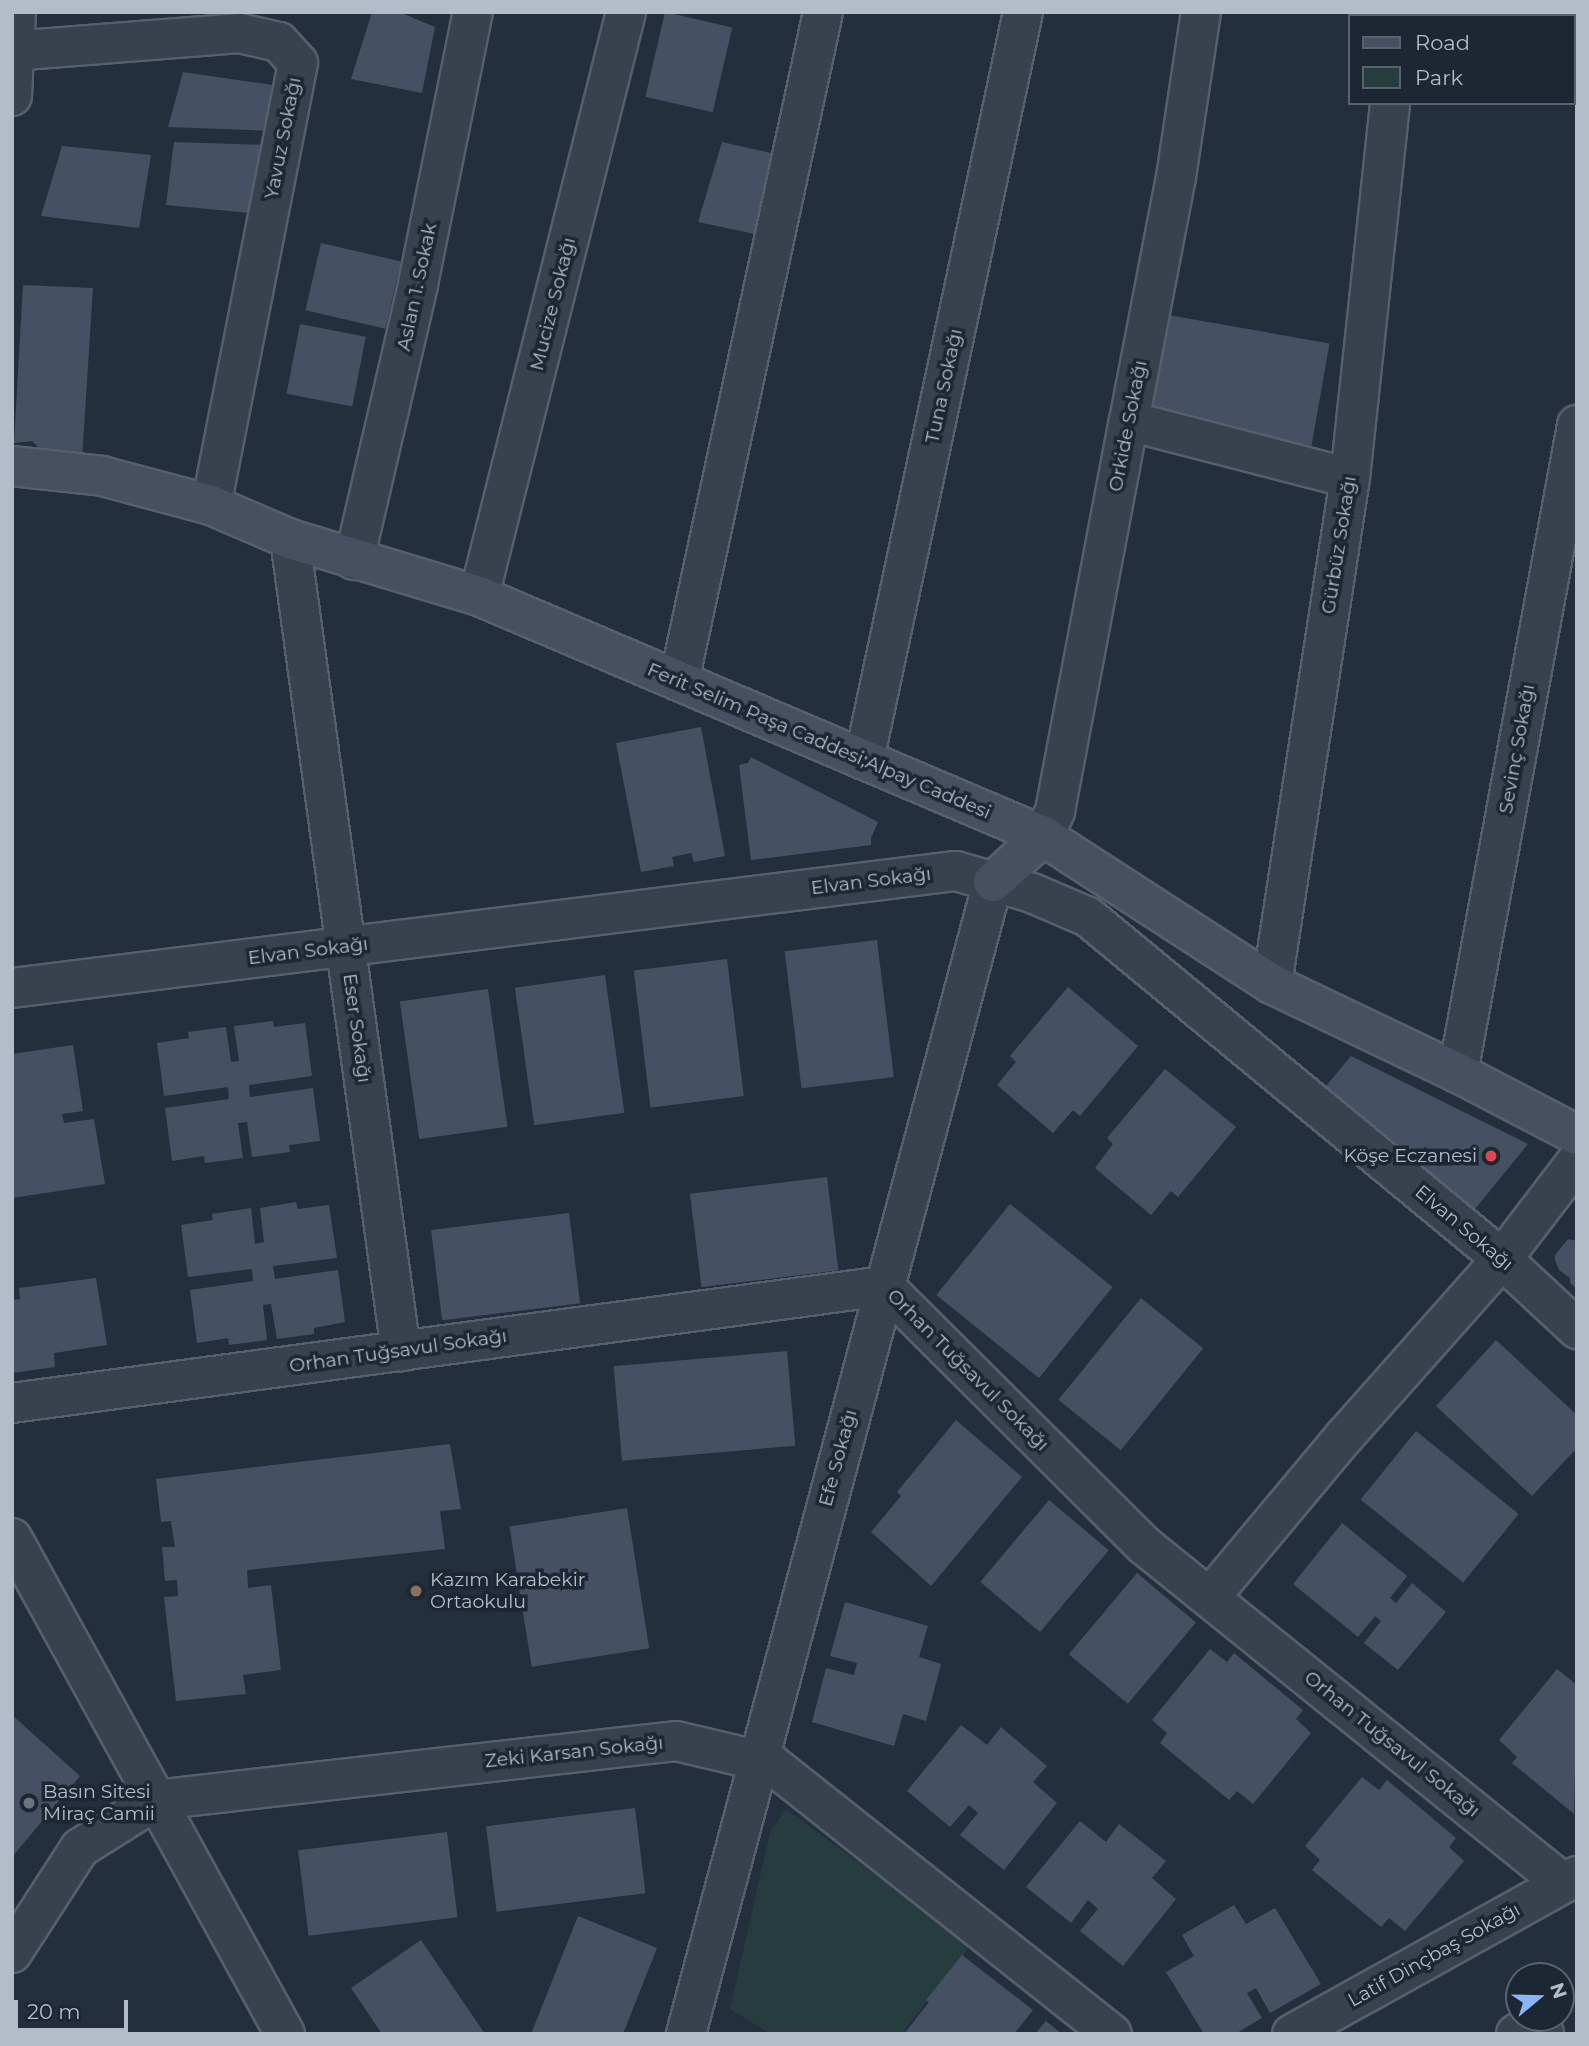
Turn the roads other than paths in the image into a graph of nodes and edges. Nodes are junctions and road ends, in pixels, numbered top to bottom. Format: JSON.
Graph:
{"nodes":[{"id":1,"x":16,"y":12,"type":"edge"},
{"id":2,"x":473,"y":12,"type":"edge"},
{"id":3,"x":626,"y":12,"type":"edge"},
{"id":4,"x":823,"y":12,"type":"edge"},
{"id":5,"x":1023,"y":12,"type":"edge"},
{"id":6,"x":1201,"y":12,"type":"edge"},
{"id":7,"x":239,"y":23,"type":"edge"},
{"id":8,"x":14,"y":51,"type":"edge"},
{"id":9,"x":12,"y":96,"type":"edge"},
{"id":10,"x":1390,"y":105,"type":"edge"},
{"id":11,"x":1129,"y":421,"type":"junction"},
{"id":12,"x":1577,"y":425,"type":"edge"},
{"id":13,"x":12,"y":466,"type":"edge"},
{"id":14,"x":1350,"y":478,"type":"junction"},
{"id":15,"x":211,"y":505,"type":"junction"},
{"id":16,"x":290,"y":539,"type":"junction"},
{"id":17,"x":355,"y":560,"type":"junction"},
{"id":18,"x":479,"y":596,"type":"junction"},
{"id":19,"x":679,"y":681,"type":"junction"},
{"id":20,"x":864,"y":760,"type":"junction"},
{"id":21,"x":1043,"y":836,"type":"junction"},
{"id":22,"x":993,"y":882,"type":"junction"},
{"id":23,"x":346,"y":947,"type":"junction"},
{"id":24,"x":1272,"y":984,"type":"junction"},
{"id":25,"x":12,"y":988,"type":"edge"},
{"id":26,"x":1458,"y":1073,"type":"junction"},
{"id":27,"x":1577,"y":1135,"type":"edge"},
{"id":28,"x":1577,"y":1161,"type":"edge"},
{"id":29,"x":1502,"y":1259,"type":"junction"},
{"id":30,"x":884,"y":1286,"type":"junction"},
{"id":31,"x":1577,"y":1329,"type":"edge"},
{"id":32,"x":401,"y":1351,"type":"junction"},
{"id":33,"x":12,"y":1404,"type":"edge"},
{"id":34,"x":12,"y":1538,"type":"edge"},
{"id":35,"x":1210,"y":1597,"type":"junction"},
{"id":36,"x":759,"y":1761,"type":"junction"},
{"id":37,"x":156,"y":1800,"type":"junction"},
{"id":38,"x":1570,"y":1880,"type":"edge"},
{"id":39,"x":12,"y":1953,"type":"edge"},
{"id":40,"x":285,"y":2034,"type":"edge"},
{"id":41,"x":686,"y":2034,"type":"edge"},
{"id":42,"x":1112,"y":2034,"type":"edge"},
{"id":43,"x":1292,"y":2034,"type":"edge"},
{"id":44,"x":1516,"y":2034,"type":"edge"},
{"id":45,"x":1544,"y":2034,"type":"edge"}],
"edges":[{"from":1,"to":8,"type":"street"},
{"from":2,"to":17,"type":"street","name":"Aslan 1. Sokak"},
{"from":3,"to":18,"type":"street","name":"Mucize Sokağı"},
{"from":4,"to":19,"type":"street"},
{"from":5,"to":20,"type":"street","name":"Tuna Sokağı"},
{"from":6,"to":11,"type":"street","name":"Orkide Sokağı"},
{"from":7,"to":8,"type":"street","name":"Yavuz Sokağı"},
{"from":7,"to":15,"type":"street","name":"Yavuz Sokağı"},
{"from":8,"to":9,"type":"street"},
{"from":10,"to":14,"type":"street","name":"Gürbüz Sokağı"},
{"from":11,"to":14,"type":"street"},
{"from":11,"to":21,"type":"street","name":"Orkide Sokağı"},
{"from":12,"to":26,"type":"street","name":"Sevinç Sokağı"},
{"from":13,"to":15,"type":"main road","name":"Ferit Selim Paşa Caddesi;Alpay Caddesi"},
{"from":14,"to":24,"type":"street","name":"Gürbüz Sokağı"},
{"from":15,"to":16,"type":"main road","name":"Ferit Selim Paşa Caddesi;Alpay Caddesi"},
{"from":16,"to":17,"type":"main road","name":"Ferit Selim Paşa Caddesi;Alpay Caddesi"},
{"from":16,"to":23,"type":"street","name":"Eser Sokağı"},
{"from":17,"to":18,"type":"main road","name":"Ferit Selim Paşa Caddesi;Alpay Caddesi"},
{"from":18,"to":19,"type":"main road","name":"Ferit Selim Paşa Caddesi;Alpay Caddesi"},
{"from":19,"to":20,"type":"main road","name":"Ferit Selim Paşa Caddesi;Alpay Caddesi"},
{"from":20,"to":21,"type":"main road","name":"Ferit Selim Paşa Caddesi;Alpay Caddesi"},
{"from":21,"to":22,"type":"main road"},
{"from":21,"to":24,"type":"main road","name":"Ferit Selim Paşa Caddesi;Alpay Caddesi"},
{"from":22,"to":23,"type":"street","name":"Elvan Sokağı"},
{"from":22,"to":29,"type":"street","name":"Elvan Sokağı"},
{"from":22,"to":30,"type":"street","name":"Efe Sokağı"},
{"from":23,"to":25,"type":"street","name":"Elvan Sokağı"},
{"from":23,"to":32,"type":"street","name":"Eser Sokağı"},
{"from":24,"to":26,"type":"main road","name":"Ferit Selim Paşa Caddesi;Alpay Caddesi"},
{"from":26,"to":27,"type":"main road","name":"Ferit Selim Paşa Caddesi;Alpay Caddesi"},
{"from":28,"to":29,"type":"street"},
{"from":29,"to":31,"type":"street","name":"Elvan Sokağı"},
{"from":29,"to":35,"type":"street"},
{"from":30,"to":32,"type":"street","name":"Orhan Tuğsavul Sokağı"},
{"from":30,"to":35,"type":"street","name":"Orhan Tuğsavul Sokağı"},
{"from":30,"to":36,"type":"street","name":"Efe Sokağı"},
{"from":32,"to":33,"type":"street","name":"Orhan Tuğsavul Sokağı"},
{"from":34,"to":37,"type":"street"},
{"from":35,"to":38,"type":"street","name":"Orhan Tuğsavul Sokağı"},
{"from":36,"to":37,"type":"street","name":"Zeki Karsan Sokağı"},
{"from":36,"to":41,"type":"street","name":"Efe Sokağı"},
{"from":36,"to":42,"type":"street","name":"Zeki Karsan Sokağı"},
{"from":37,"to":39,"type":"street","name":"Zeki Karsan Sokağı"},
{"from":37,"to":40,"type":"street"},
{"from":38,"to":43,"type":"street","name":"Latif Dinçbaş Sokağı"},
{"from":44,"to":45,"type":"street"}]}
